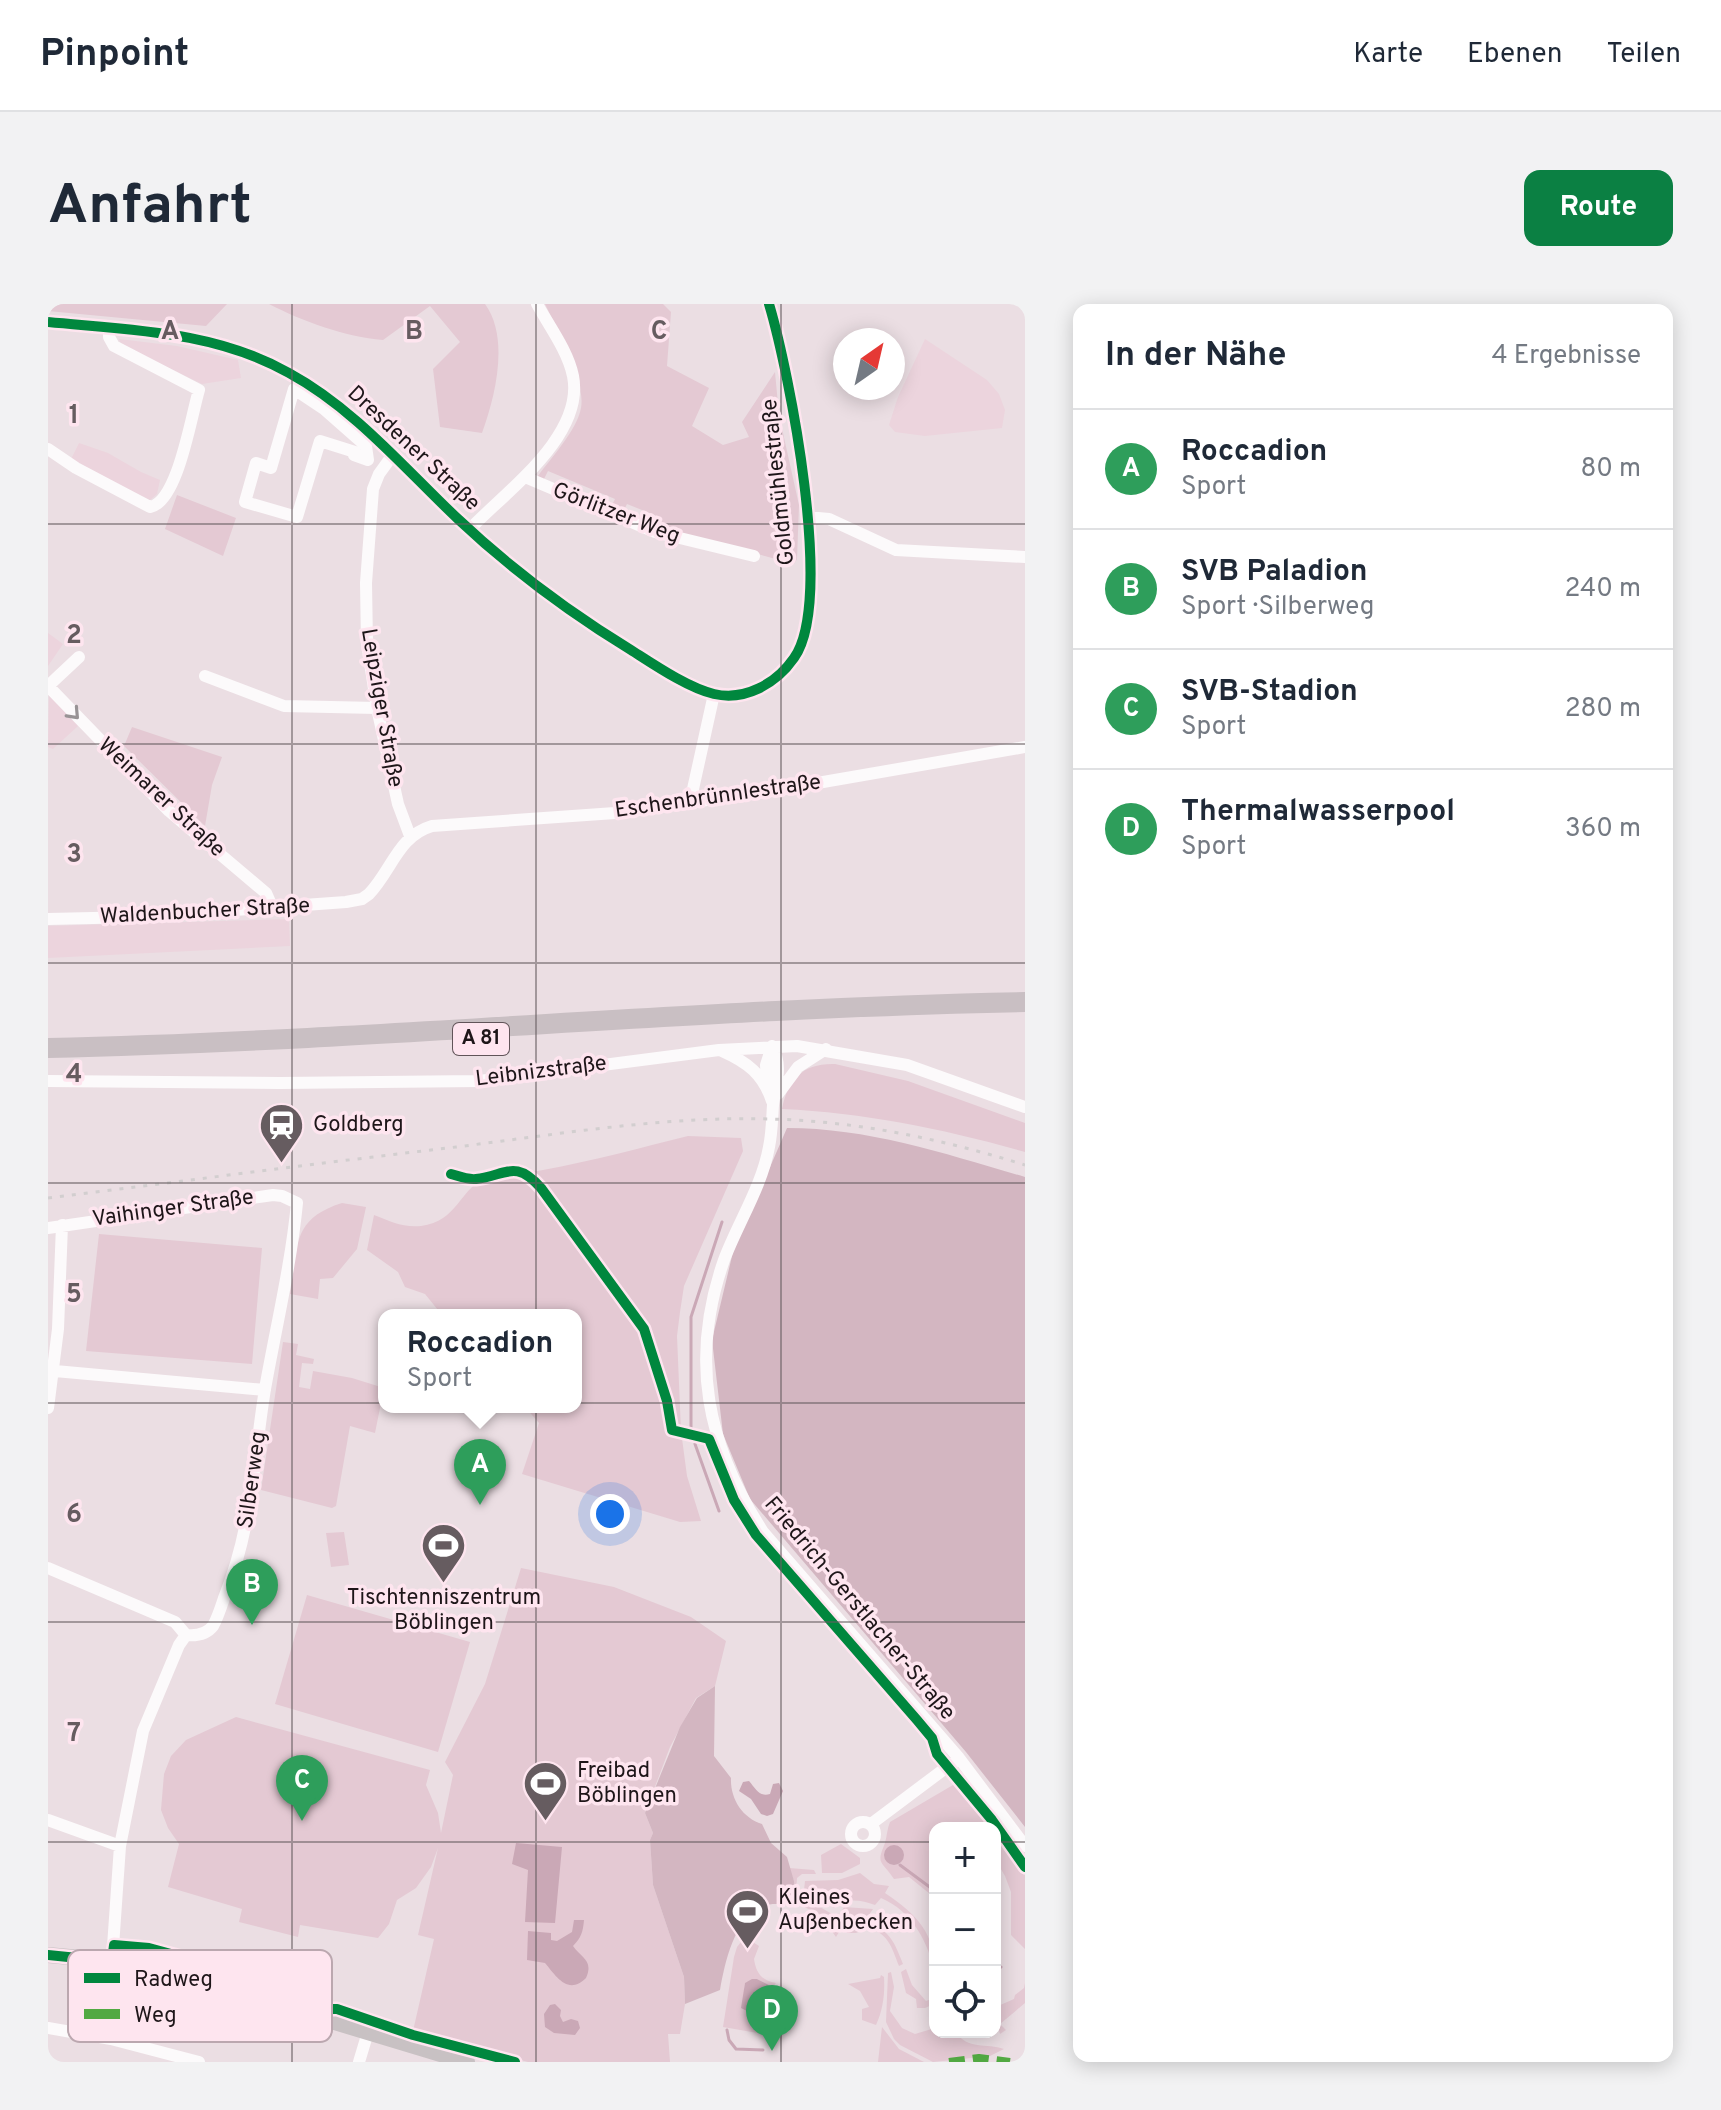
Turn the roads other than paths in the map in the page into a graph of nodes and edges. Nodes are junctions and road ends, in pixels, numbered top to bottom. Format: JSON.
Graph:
{"nodes":[{"id":1,"x":537,"y":304,"type":"edge"},
{"id":2,"x":769,"y":304,"type":"edge"},
{"id":3,"x":48,"y":322,"type":"edge"},
{"id":4,"x":109,"y":328,"type":"junction"},
{"id":5,"x":294,"y":389,"type":"joint"},
{"id":6,"x":48,"y":449,"type":"edge"},
{"id":7,"x":392,"y":456,"type":"junction"},
{"id":8,"x":525,"y":477,"type":"junction"},
{"id":9,"x":807,"y":517,"type":"junction"},
{"id":10,"x":469,"y":530,"type":"junction"},
{"id":11,"x":754,"y":556,"type":"dead end"},
{"id":12,"x":1025,"y":557,"type":"edge"},
{"id":13,"x":79,"y":657,"type":"dead end"},
{"id":14,"x":205,"y":676,"type":"dead end"},
{"id":15,"x":48,"y":686,"type":"edge"},
{"id":16,"x":714,"y":694,"type":"junction"},
{"id":17,"x":377,"y":708,"type":"junction"},
{"id":18,"x":1025,"y":747,"type":"edge"},
{"id":19,"x":694,"y":801,"type":"junction"},
{"id":20,"x":410,"y":836,"type":"junction"},
{"id":21,"x":273,"y":909,"type":"junction"},
{"id":22,"x":48,"y":919,"type":"edge"},
{"id":23,"x":1025,"y":1002,"type":"edge"},
{"id":24,"x":1025,"y":1015,"type":"edge"},
{"id":25,"x":772,"y":1046,"type":"junction"},
{"id":26,"x":48,"y":1048,"type":"edge"},
{"id":27,"x":826,"y":1049,"type":"junction"},
{"id":28,"x":719,"y":1050,"type":"junction"},
{"id":29,"x":48,"y":1059,"type":"edge"},
{"id":30,"x":48,"y":1081,"type":"edge"},
{"id":31,"x":767,"y":1085,"type":"junction"},
{"id":32,"x":773,"y":1104,"type":"junction"},
{"id":33,"x":1025,"y":1107,"type":"edge"},
{"id":34,"x":297,"y":1203,"type":"joint"},
{"id":35,"x":62,"y":1225,"type":"junction"},
{"id":36,"x":48,"y":1228,"type":"edge"},
{"id":37,"x":55,"y":1371,"type":"junction"},
{"id":38,"x":265,"y":1390,"type":"junction"},
{"id":39,"x":48,"y":1408,"type":"edge"},
{"id":40,"x":48,"y":1568,"type":"edge"},
{"id":41,"x":186,"y":1635,"type":"junction"},
{"id":42,"x":959,"y":1758,"type":"junction"},
{"id":43,"x":48,"y":1820,"type":"edge"},
{"id":44,"x":871,"y":1824,"type":"dead end"},
{"id":45,"x":120,"y":1846,"type":"junction"},
{"id":46,"x":1025,"y":1846,"type":"edge"},
{"id":47,"x":113,"y":1950,"type":"edge"},
{"id":48,"x":48,"y":1955,"type":"edge"},
{"id":49,"x":68,"y":1957,"type":"edge"},
{"id":50,"x":332,"y":2021,"type":"edge"},
{"id":51,"x":48,"y":2028,"type":"edge"},
{"id":52,"x":68,"y":2031,"type":"edge"},
{"id":53,"x":368,"y":2032,"type":"junction"},
{"id":54,"x":120,"y":2042,"type":"edge"},
{"id":55,"x":165,"y":2057,"type":"edge"},
{"id":56,"x":199,"y":2062,"type":"edge"},
{"id":57,"x":359,"y":2062,"type":"edge"},
{"id":58,"x":467,"y":2062,"type":"edge"}],
"edges":[{"from":1,"to":8,"type":"street"},
{"from":2,"to":9,"type":"street","name":"Goldmühlestraße"},
{"from":3,"to":4,"type":"street","name":"Dresdener Straße"},
{"from":4,"to":6,"type":"street"},
{"from":4,"to":7,"type":"street","name":"Dresdener Straße"},
{"from":5,"to":5,"type":"street"},
{"from":7,"to":10,"type":"street","name":"Dresdener Straße"},
{"from":7,"to":17,"type":"street","name":"Leipziger Straße"},
{"from":8,"to":10,"type":"street"},
{"from":8,"to":11,"type":"street","name":"Görlitzer Weg"},
{"from":9,"to":12,"type":"street"},
{"from":9,"to":16,"type":"street","name":"Goldmühlestraße"},
{"from":10,"to":16,"type":"street","name":"Dresdener Straße"},
{"from":13,"to":15,"type":"street"},
{"from":14,"to":17,"type":"street"},
{"from":15,"to":21,"type":"street","name":"Weimarer Straße","one_way":true},
{"from":16,"to":19,"type":"street"},
{"from":17,"to":20,"type":"street","name":"Leipziger Straße"},
{"from":18,"to":19,"type":"street","name":"Eschenbrünnlestraße"},
{"from":19,"to":20,"type":"street","name":"Eschenbrünnlestraße"},
{"from":20,"to":21,"type":"street","name":"Waldenbucher Straße"},
{"from":21,"to":22,"type":"street","name":"Waldenbucher Straße"},
{"from":23,"to":26,"type":"highway","number":"A 81"},
{"from":24,"to":29,"type":"highway","number":"A 81"},
{"from":25,"to":27,"type":"street","name":"Leibnizstraße"},
{"from":25,"to":28,"type":"street","name":"Leibnizstraße"},
{"from":25,"to":31,"type":"street","name":"Friedrich-Gerstlacher-Straße"},
{"from":25,"to":32,"type":"street","name":"Friedrich-Gerstlacher-Straße"},
{"from":27,"to":32,"type":"street","name":"Friedrich-Gerstlacher-Straße"},
{"from":27,"to":33,"type":"street","name":"Leibnizstraße"},
{"from":28,"to":30,"type":"street","name":"Leibnizstraße"},
{"from":28,"to":31,"type":"street"},
{"from":31,"to":32,"type":"street","name":"Friedrich-Gerstlacher-Straße"},
{"from":32,"to":42,"type":"street","name":"Friedrich-Gerstlacher-Straße"},
{"from":34,"to":35,"type":"street","name":"Vaihinger Straße"},
{"from":34,"to":38,"type":"street","name":"Silberweg"},
{"from":35,"to":36,"type":"street","name":"Vaihinger Straße"},
{"from":35,"to":37,"type":"street"},
{"from":37,"to":38,"type":"street"},
{"from":37,"to":39,"type":"street"},
{"from":38,"to":41,"type":"street","name":"Silberweg"},
{"from":40,"to":41,"type":"street"},
{"from":41,"to":45,"type":"street"},
{"from":42,"to":44,"type":"street"},
{"from":42,"to":46,"type":"street","name":"Friedrich-Gerstlacher-Straße"},
{"from":43,"to":45,"type":"street"},
{"from":45,"to":47,"type":"street"},
{"from":48,"to":49,"type":"main road"},
{"from":50,"to":53,"type":"main road"},
{"from":51,"to":52,"type":"street"},
{"from":53,"to":57,"type":"street"},
{"from":53,"to":58,"type":"main road"},
{"from":54,"to":55,"type":"street"},
{"from":55,"to":56,"type":"street"}]}
